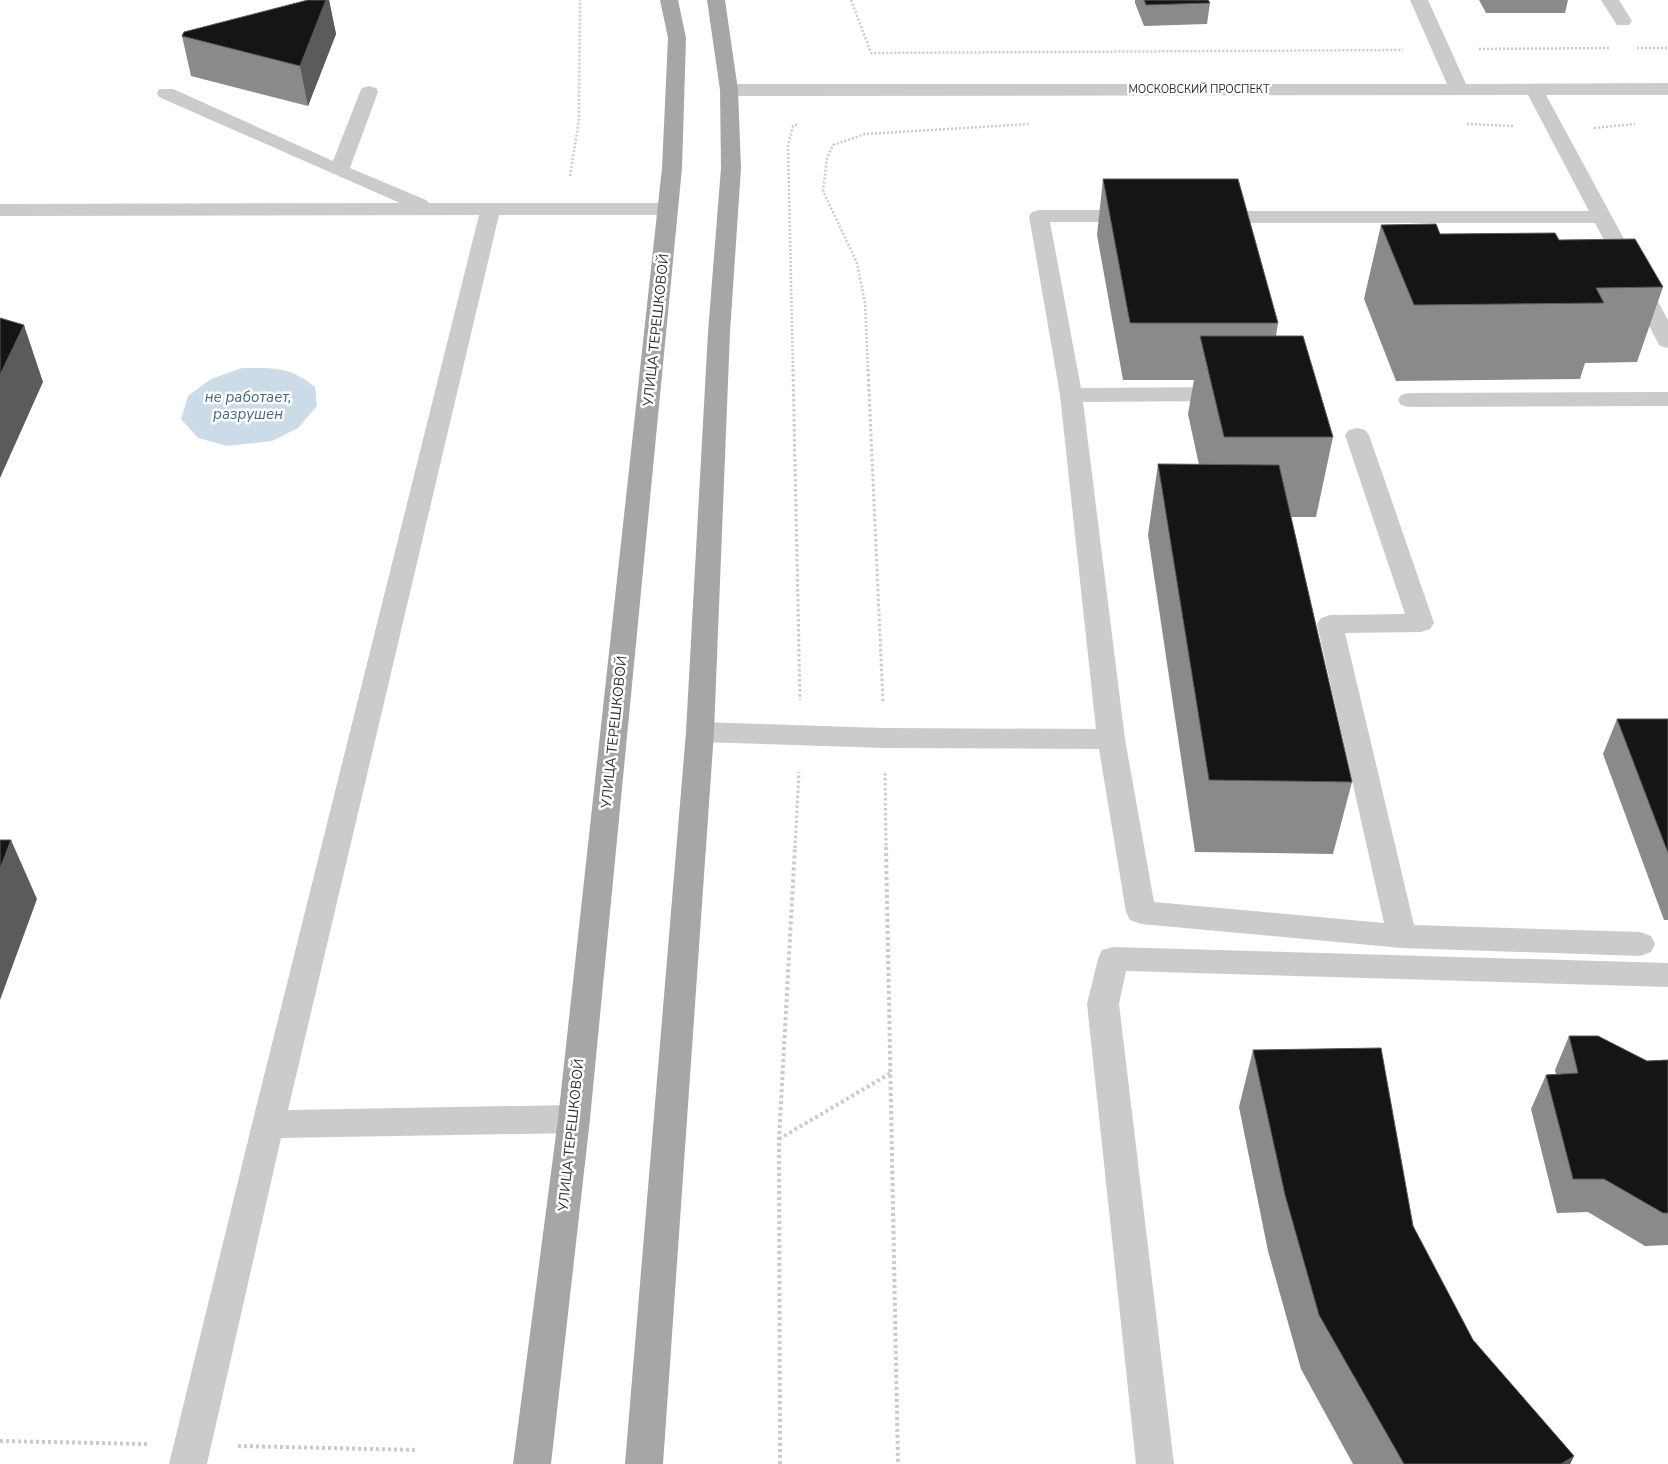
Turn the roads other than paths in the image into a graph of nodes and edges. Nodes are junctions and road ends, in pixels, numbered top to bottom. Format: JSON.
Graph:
{"nodes":[{"id":1,"x":670,"y":0,"type":"edge"},
{"id":2,"x":716,"y":0,"type":"edge"},
{"id":3,"x":1419,"y":0,"type":"edge"},
{"id":4,"x":1610,"y":0,"type":"edge"},
{"id":5,"x":1623,"y":21,"type":"dead end"},
{"id":6,"x":1668,"y":88,"type":"edge"},
{"id":7,"x":1459,"y":89,"type":"junction"},
{"id":8,"x":1534,"y":89,"type":"junction"},
{"id":9,"x":729,"y":90,"type":"junction"},
{"id":10,"x":369,"y":92,"type":"dead end"},
{"id":11,"x":166,"y":93,"type":"dead end"},
{"id":12,"x":338,"y":171,"type":"junction"},
{"id":13,"x":491,"y":208,"type":"junction"},
{"id":14,"x":430,"y":209,"type":"junction"},
{"id":15,"x":0,"y":210,"type":"edge"},
{"id":16,"x":668,"y":210,"type":"junction"},
{"id":17,"x":1157,"y":216,"type":"edge"},
{"id":18,"x":1187,"y":216,"type":"edge"},
{"id":19,"x":1602,"y":217,"type":"junction"},
{"id":20,"x":1660,"y":310,"type":"edge"},
{"id":21,"x":1668,"y":341,"type":"edge"},
{"id":22,"x":1253,"y":394,"type":"edge"},
{"id":23,"x":1070,"y":395,"type":"junction"},
{"id":24,"x":1668,"y":399,"type":"edge"},
{"id":25,"x":1409,"y":400,"type":"dead end"},
{"id":26,"x":1358,"y":434,"type":"dead end"},
{"id":27,"x":700,"y":732,"type":"junction"},
{"id":28,"x":1112,"y":739,"type":"junction"},
{"id":29,"x":1402,"y":936,"type":"junction"},
{"id":30,"x":1640,"y":944,"type":"dead end"},
{"id":31,"x":1668,"y":975,"type":"edge"},
{"id":32,"x":574,"y":1120,"type":"junction"},
{"id":33,"x":268,"y":1124,"type":"junction"},
{"id":34,"x":188,"y":1464,"type":"edge"},
{"id":35,"x":532,"y":1464,"type":"edge"},
{"id":36,"x":644,"y":1464,"type":"edge"},
{"id":37,"x":1155,"y":1464,"type":"edge"}],
"edges":[{"from":1,"to":16,"type":"main road","name":"УЛИЦА ТЕРЕШКОВОЙ"},
{"from":2,"to":9,"type":"main road"},
{"from":3,"to":7,"type":"street"},
{"from":4,"to":5,"type":"street"},
{"from":6,"to":8,"type":"street","name":"МОСКОВСКИЙ ПРОСПЕКТ"},
{"from":7,"to":8,"type":"street","name":"МОСКОВСКИЙ ПРОСПЕКТ"},
{"from":7,"to":9,"type":"street","name":"МОСКОВСКИЙ ПРОСПЕКТ"},
{"from":8,"to":19,"type":"street"},
{"from":9,"to":27,"type":"main road"},
{"from":10,"to":12,"type":"street"},
{"from":11,"to":12,"type":"street"},
{"from":12,"to":14,"type":"street"},
{"from":13,"to":14,"type":"street"},
{"from":13,"to":16,"type":"street"},
{"from":13,"to":33,"type":"street"},
{"from":14,"to":15,"type":"street"},
{"from":16,"to":32,"type":"main road","name":"УЛИЦА ТЕРЕШКОВОЙ"},
{"from":17,"to":23,"type":"street"},
{"from":18,"to":19,"type":"street"},
{"from":19,"to":20,"type":"street"},
{"from":20,"to":21,"type":"street"},
{"from":22,"to":23,"type":"street"},
{"from":23,"to":28,"type":"street"},
{"from":24,"to":25,"type":"street"},
{"from":26,"to":29,"type":"street"},
{"from":27,"to":28,"type":"street"},
{"from":27,"to":36,"type":"main road"},
{"from":28,"to":29,"type":"street"},
{"from":29,"to":30,"type":"street"},
{"from":31,"to":37,"type":"street"},
{"from":32,"to":33,"type":"street"},
{"from":32,"to":35,"type":"main road","name":"УЛИЦА ТЕРЕШКОВОЙ"},
{"from":33,"to":34,"type":"street"}]}
